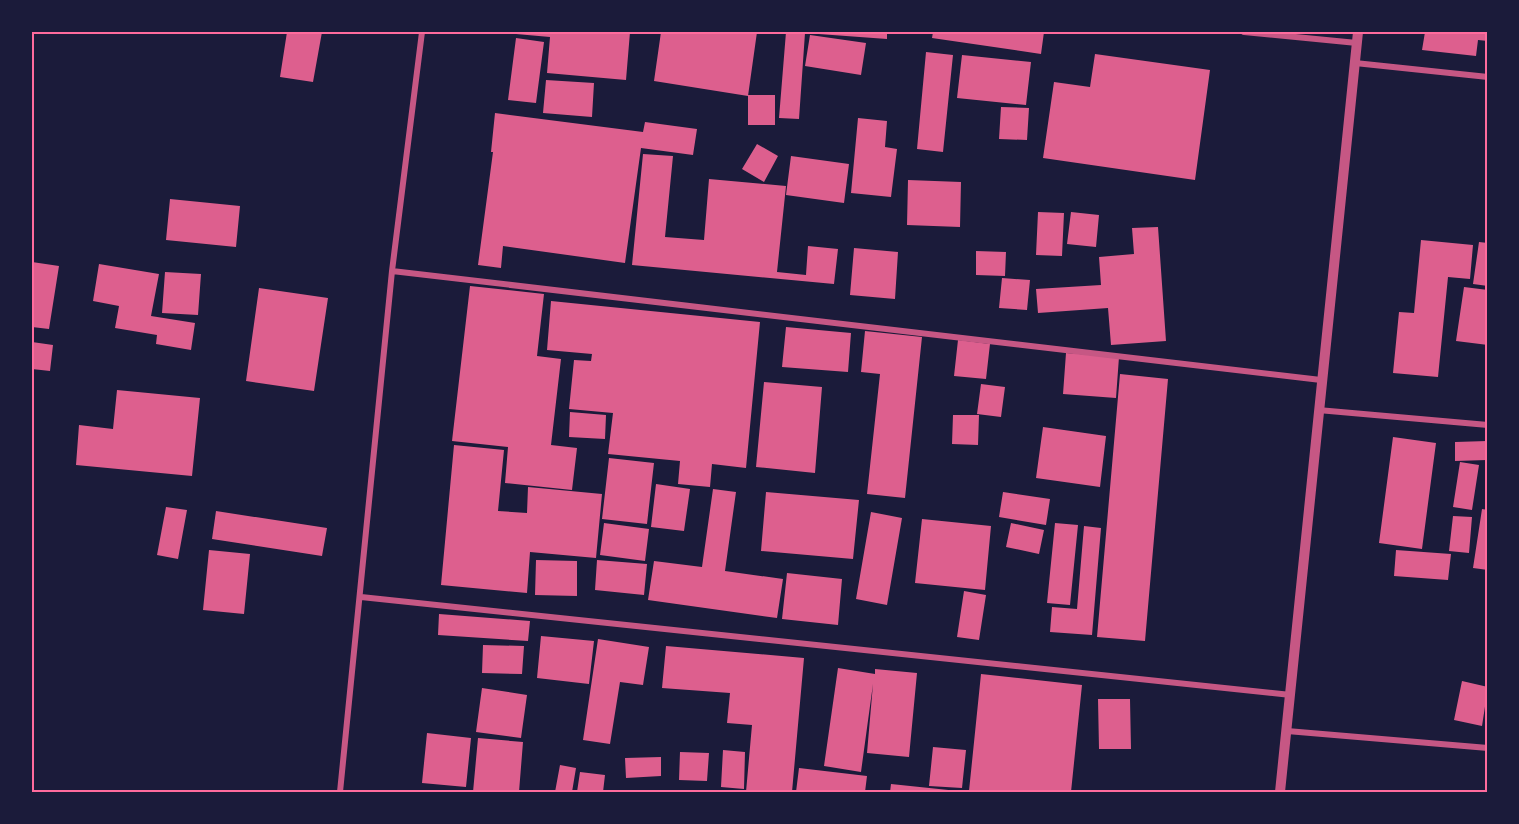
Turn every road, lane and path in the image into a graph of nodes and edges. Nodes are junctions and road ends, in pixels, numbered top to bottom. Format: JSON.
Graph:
{"nodes":[{"id":1,"x":422,"y":32,"type":"edge"},
{"id":2,"x":1244,"y":32,"type":"edge"},
{"id":3,"x":1358,"y":37,"type":"edge"},
{"id":4,"x":1355,"y":63,"type":"junction"},
{"id":5,"x":1488,"y":77,"type":"edge"},
{"id":6,"x":392,"y":271,"type":"junction"},
{"id":7,"x":1321,"y":380,"type":"junction"},
{"id":8,"x":1318,"y":410,"type":"junction"},
{"id":9,"x":1488,"y":425,"type":"edge"},
{"id":10,"x":361,"y":597,"type":"junction"},
{"id":11,"x":1291,"y":694,"type":"junction"},
{"id":12,"x":1287,"y":732,"type":"junction"},
{"id":13,"x":1488,"y":748,"type":"edge"},
{"id":14,"x":340,"y":792,"type":"edge"},
{"id":15,"x":1280,"y":792,"type":"edge"}],
"edges":[{"from":1,"to":6,"type":"street"},
{"from":2,"to":3,"type":"street"},
{"from":3,"to":4,"type":"street"},
{"from":4,"to":5,"type":"street"},
{"from":4,"to":7,"type":"street"},
{"from":6,"to":7,"type":"street"},
{"from":6,"to":10,"type":"street"},
{"from":7,"to":8,"type":"street"},
{"from":8,"to":9,"type":"street"},
{"from":8,"to":11,"type":"street"},
{"from":10,"to":11,"type":"street"},
{"from":10,"to":14,"type":"street"},
{"from":11,"to":12,"type":"street"},
{"from":12,"to":13,"type":"street"},
{"from":12,"to":15,"type":"street"}]}
